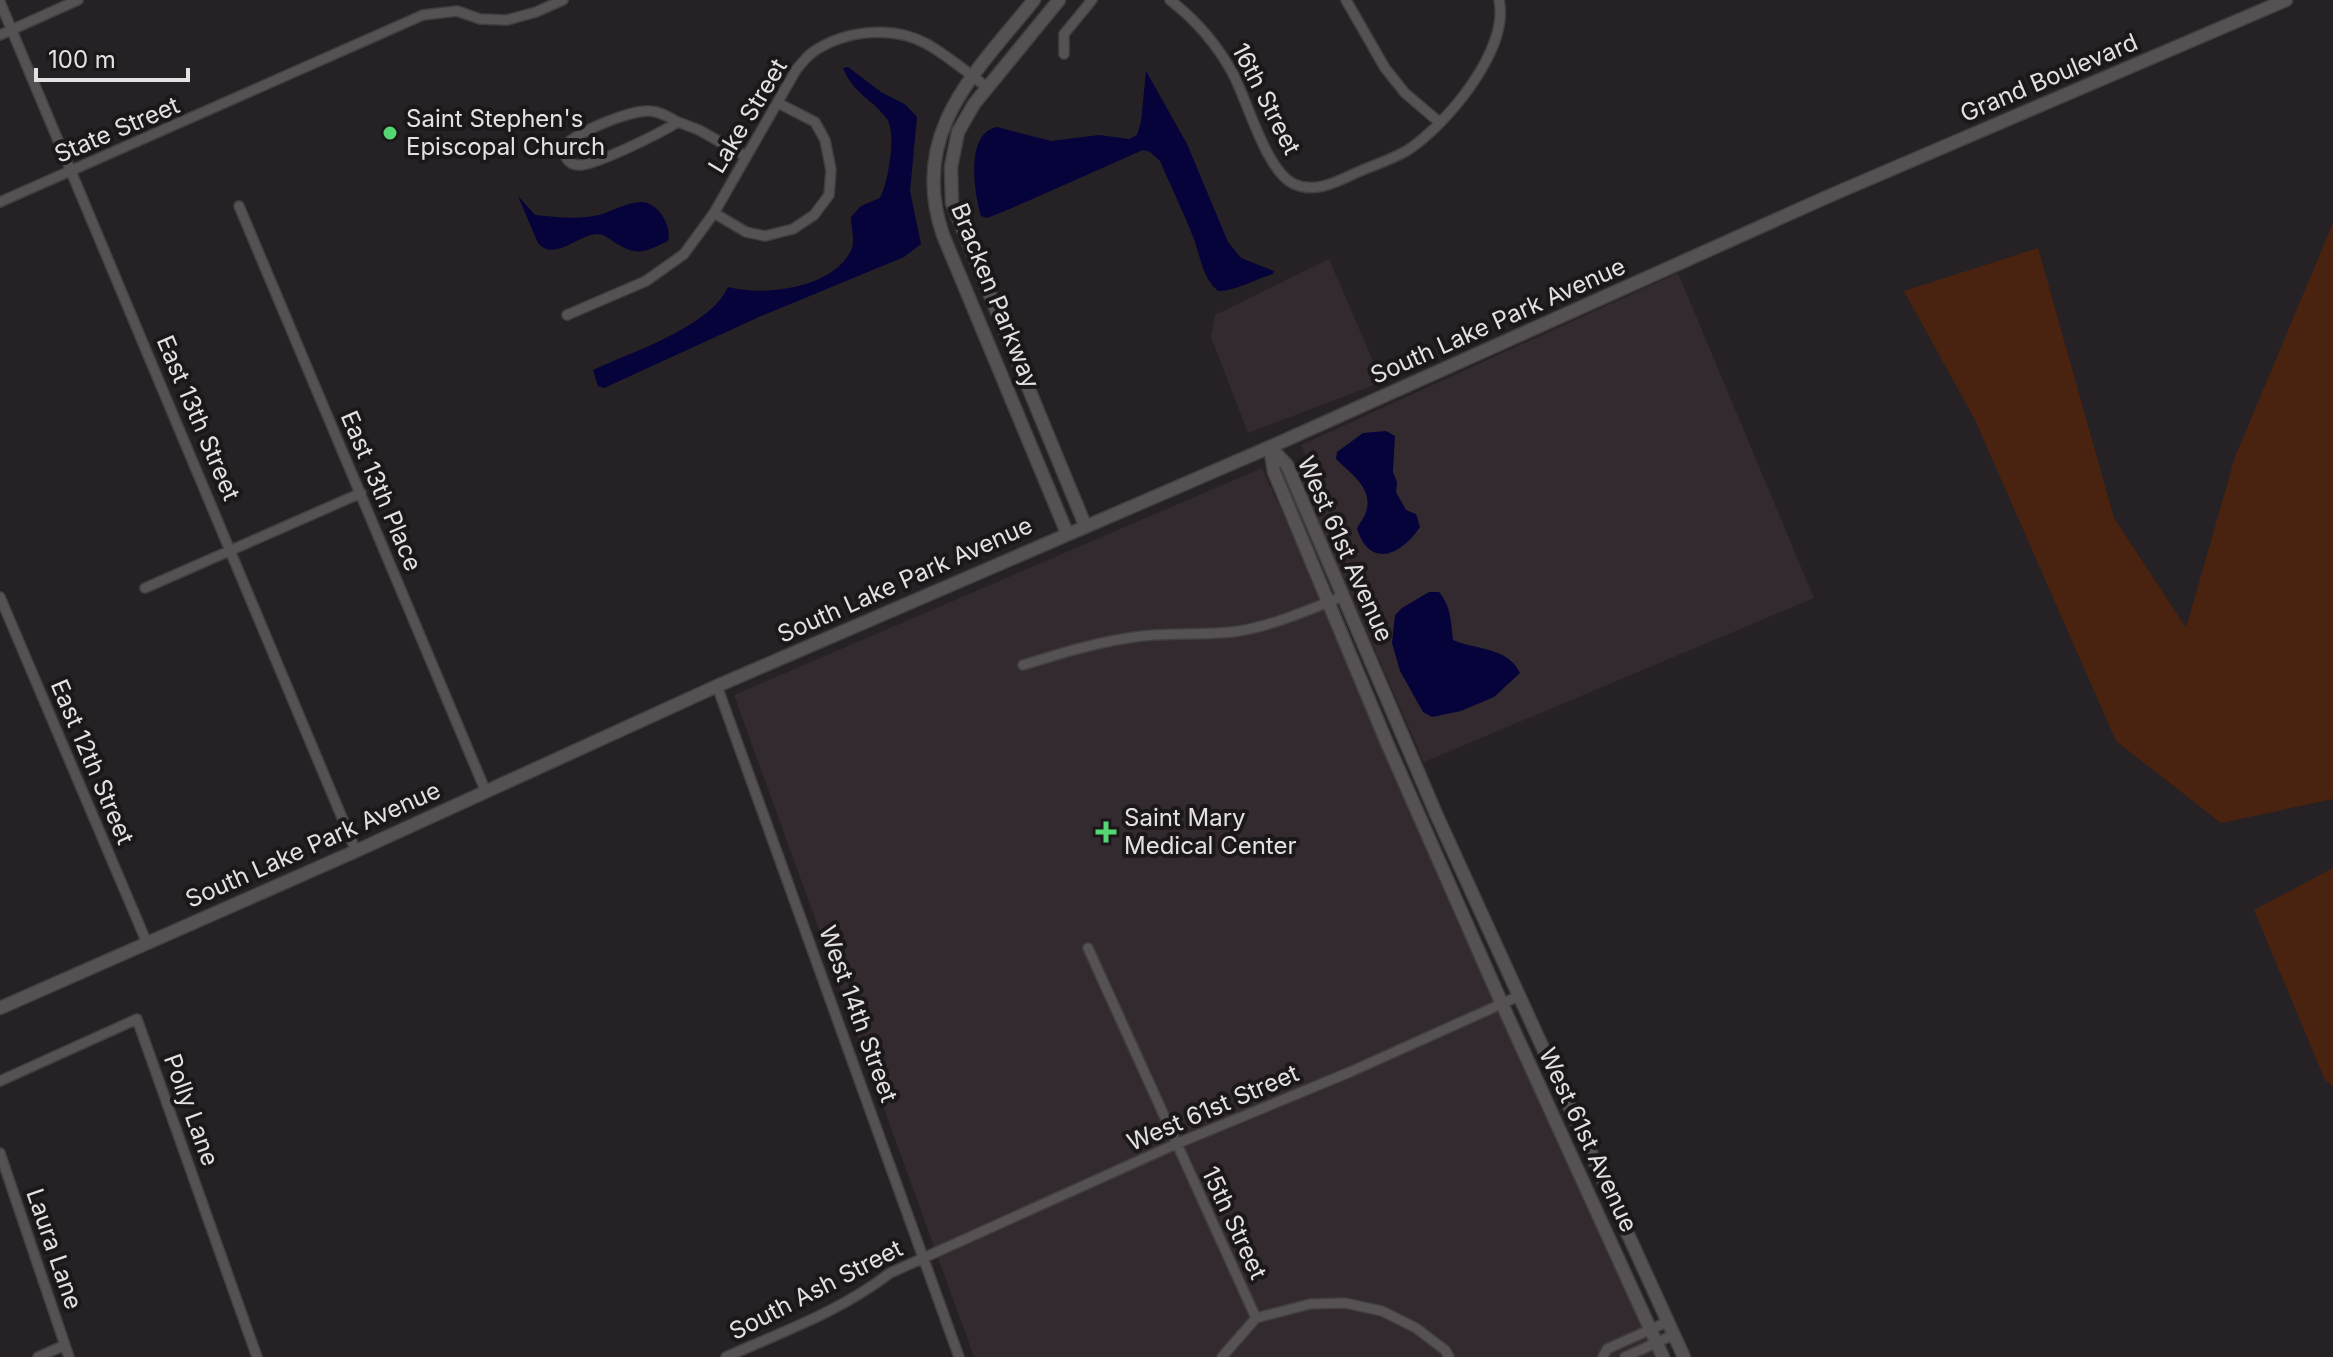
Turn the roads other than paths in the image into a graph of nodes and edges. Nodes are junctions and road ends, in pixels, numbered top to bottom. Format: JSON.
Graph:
{"nodes":[{"id":1,"x":78,"y":0,"type":"edge"},
{"id":2,"x":563,"y":0,"type":"edge"},
{"id":3,"x":1034,"y":0,"type":"edge"},
{"id":4,"x":1059,"y":0,"type":"edge"},
{"id":5,"x":1092,"y":0,"type":"edge"},
{"id":6,"x":1170,"y":0,"type":"edge"},
{"id":7,"x":1346,"y":0,"type":"edge"},
{"id":8,"x":1499,"y":0,"type":"edge"},
{"id":9,"x":2286,"y":0,"type":"edge"},
{"id":10,"x":0,"y":2,"type":"edge"},
{"id":11,"x":12,"y":30,"type":"junction"},
{"id":12,"x":0,"y":35,"type":"edge"},
{"id":13,"x":1064,"y":54,"type":"dead end"},
{"id":14,"x":972,"y":76,"type":"junction"},
{"id":15,"x":988,"y":88,"type":"junction"},
{"id":16,"x":778,"y":103,"type":"junction"},
{"id":17,"x":678,"y":122,"type":"junction"},
{"id":18,"x":1439,"y":122,"type":"junction"},
{"id":19,"x":745,"y":156,"type":"junction"},
{"id":20,"x":72,"y":171,"type":"junction"},
{"id":21,"x":1829,"y":196,"type":"joint"},
{"id":22,"x":0,"y":202,"type":"edge"},
{"id":23,"x":239,"y":206,"type":"dead end"},
{"id":24,"x":714,"y":213,"type":"junction"},
{"id":25,"x":567,"y":315,"type":"dead end"},
{"id":26,"x":1022,"y":374,"type":"junction"},
{"id":27,"x":1004,"y":382,"type":"junction"},
{"id":28,"x":1270,"y":447,"type":"junction"},
{"id":29,"x":361,"y":493,"type":"junction"},
{"id":30,"x":1085,"y":525,"type":"junction"},
{"id":31,"x":1067,"y":533,"type":"junction"},
{"id":32,"x":231,"y":548,"type":"junction"},
{"id":33,"x":145,"y":588,"type":"dead end"},
{"id":34,"x":1344,"y":596,"type":"junction"},
{"id":35,"x":0,"y":597,"type":"edge"},
{"id":36,"x":1327,"y":602,"type":"junction"},
{"id":37,"x":1023,"y":665,"type":"dead end"},
{"id":38,"x":717,"y":686,"type":"junction"},
{"id":39,"x":486,"y":792,"type":"junction"},
{"id":40,"x":356,"y":851,"type":"junction"},
{"id":41,"x":147,"y":943,"type":"junction"},
{"id":42,"x":1088,"y":948,"type":"dead end"},
{"id":43,"x":1519,"y":996,"type":"junction"},
{"id":44,"x":1502,"y":1004,"type":"junction"},
{"id":45,"x":0,"y":1008,"type":"edge"},
{"id":46,"x":0,"y":1081,"type":"edge"},
{"id":47,"x":1176,"y":1144,"type":"junction"},
{"id":48,"x":0,"y":1153,"type":"edge"},
{"id":49,"x":925,"y":1258,"type":"junction"},
{"id":50,"x":1256,"y":1318,"type":"junction"},
{"id":51,"x":1667,"y":1322,"type":"junction"},
{"id":52,"x":1650,"y":1329,"type":"junction"},
{"id":53,"x":1673,"y":1335,"type":"junction"},
{"id":54,"x":1656,"y":1342,"type":"junction"},
{"id":55,"x":65,"y":1345,"type":"junction"},
{"id":56,"x":38,"y":1357,"type":"edge"},
{"id":57,"x":69,"y":1357,"type":"edge"},
{"id":58,"x":257,"y":1357,"type":"edge"},
{"id":59,"x":726,"y":1357,"type":"edge"},
{"id":60,"x":959,"y":1357,"type":"edge"},
{"id":61,"x":1222,"y":1357,"type":"edge"},
{"id":62,"x":1449,"y":1357,"type":"edge"},
{"id":63,"x":1603,"y":1357,"type":"edge"},
{"id":64,"x":1625,"y":1357,"type":"edge"},
{"id":65,"x":1663,"y":1357,"type":"edge"},
{"id":66,"x":1684,"y":1357,"type":"edge"}],
"edges":[{"from":1,"to":11,"type":"street"},
{"from":2,"to":20,"type":"street","name":"State Street"},
{"from":3,"to":14,"type":"main road","name":"Bracken Parkway"},
{"from":4,"to":15,"type":"main road","name":"Bracken Parkway"},
{"from":5,"to":13,"type":"street"},
{"from":6,"to":18,"type":"street","name":"16th Street"},
{"from":7,"to":18,"type":"street"},
{"from":8,"to":18,"type":"street"},
{"from":9,"to":21,"type":"main road","name":"Grand Boulevard"},
{"from":10,"to":11,"type":"street","name":"East 13th Street"},
{"from":11,"to":12,"type":"street"},
{"from":11,"to":20,"type":"street","name":"East 13th Street"},
{"from":14,"to":15,"type":"street","name":"Lake Street"},
{"from":14,"to":16,"type":"street","name":"Lake Street"},
{"from":14,"to":27,"type":"main road","name":"Bracken Parkway"},
{"from":15,"to":26,"type":"main road","name":"Bracken Parkway"},
{"from":16,"to":19,"type":"street","name":"Lake Street"},
{"from":16,"to":24,"type":"street"},
{"from":17,"to":17,"type":"street"},
{"from":17,"to":19,"type":"street"},
{"from":19,"to":24,"type":"street","name":"Lake Street"},
{"from":20,"to":22,"type":"street","name":"State Street"},
{"from":20,"to":32,"type":"street","name":"East 13th Street"},
{"from":21,"to":28,"type":"main road","name":"South Lake Park Avenue"},
{"from":23,"to":29,"type":"street","name":"East 13th Place"},
{"from":24,"to":25,"type":"street","name":"Lake Street"},
{"from":26,"to":27,"type":"street"},
{"from":26,"to":30,"type":"main road","name":"Bracken Parkway"},
{"from":27,"to":31,"type":"main road","name":"Bracken Parkway"},
{"from":28,"to":30,"type":"main road","name":"South Lake Park Avenue"},
{"from":28,"to":34,"type":"main road","name":"West 61st Avenue"},
{"from":28,"to":36,"type":"main road","name":"West 61st Avenue"},
{"from":29,"to":32,"type":"street"},
{"from":29,"to":39,"type":"street","name":"East 13th Place"},
{"from":30,"to":31,"type":"main road","name":"South Lake Park Avenue"},
{"from":31,"to":38,"type":"main road","name":"South Lake Park Avenue"},
{"from":32,"to":33,"type":"street"},
{"from":32,"to":40,"type":"street","name":"East 13th Street"},
{"from":34,"to":36,"type":"street"},
{"from":34,"to":43,"type":"main road","name":"West 61st Avenue"},
{"from":35,"to":41,"type":"street","name":"East 12th Street"},
{"from":36,"to":37,"type":"street"},
{"from":36,"to":44,"type":"main road","name":"West 61st Avenue"},
{"from":38,"to":39,"type":"main road","name":"South Lake Park Avenue"},
{"from":38,"to":49,"type":"street","name":"West 14th Street"},
{"from":39,"to":40,"type":"main road","name":"South Lake Park Avenue"},
{"from":40,"to":41,"type":"main road","name":"South Lake Park Avenue"},
{"from":41,"to":45,"type":"main road","name":"South Lake Park Avenue"},
{"from":42,"to":47,"type":"street","name":"15th Street"},
{"from":43,"to":44,"type":"street","name":"West 61st Street"},
{"from":43,"to":51,"type":"main road","name":"West 61st Avenue"},
{"from":44,"to":47,"type":"street","name":"West 61st Street"},
{"from":44,"to":52,"type":"main road","name":"West 61st Avenue"},
{"from":46,"to":58,"type":"street","name":"Polly Lane"},
{"from":47,"to":49,"type":"street","name":"West 61st Street"},
{"from":47,"to":50,"type":"street","name":"15th Street"},
{"from":48,"to":55,"type":"street","name":"Laura Lane"},
{"from":49,"to":59,"type":"street","name":"South Ash Street"},
{"from":49,"to":60,"type":"street","name":"West 14th Street"},
{"from":50,"to":61,"type":"street"},
{"from":50,"to":62,"type":"street"},
{"from":51,"to":52,"type":"street"},
{"from":51,"to":53,"type":"main road","name":"West 61st Avenue"},
{"from":52,"to":54,"type":"main road","name":"West 61st Avenue"},
{"from":52,"to":63,"type":"street"},
{"from":53,"to":54,"type":"street"},
{"from":53,"to":66,"type":"main road","name":"West 61st Avenue"},
{"from":54,"to":64,"type":"street"},
{"from":54,"to":65,"type":"main road","name":"West 61st Avenue"},
{"from":55,"to":56,"type":"street"},
{"from":55,"to":57,"type":"street","name":"Laura Lane"}]}
